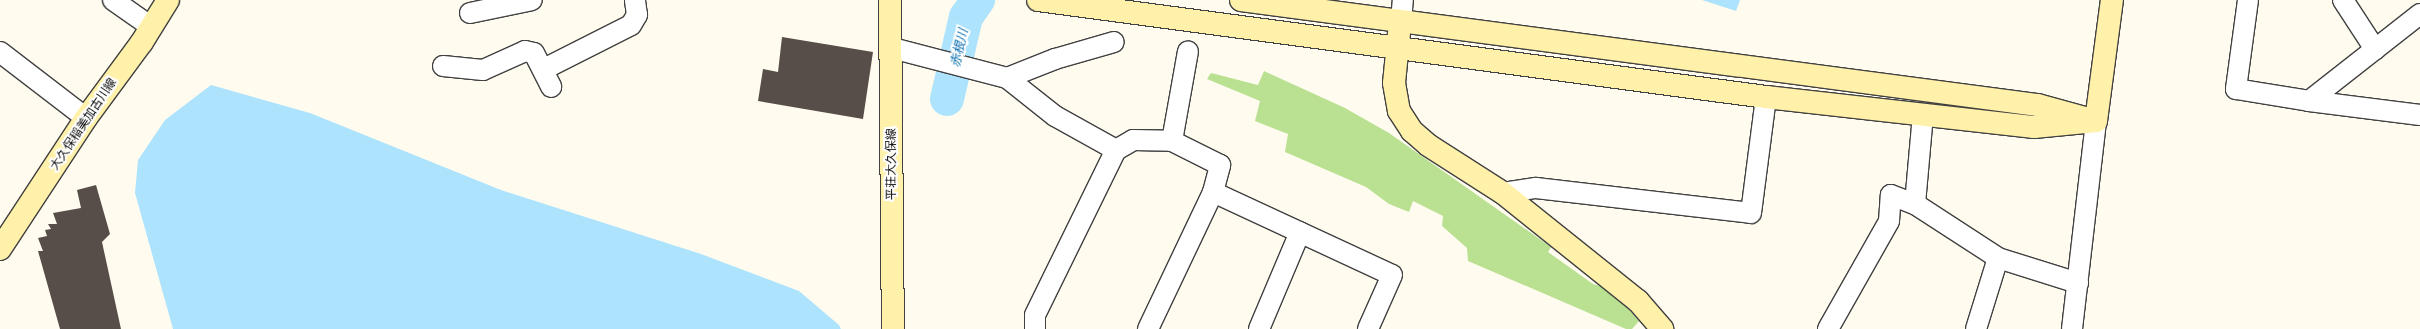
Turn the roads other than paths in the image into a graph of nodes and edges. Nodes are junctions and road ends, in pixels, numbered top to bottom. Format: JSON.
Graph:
{"nodes":[{"id":1,"x":113,"y":0,"type":"edge"},
{"id":2,"x":168,"y":0,"type":"edge"},
{"id":3,"x":532,"y":0,"type":"edge"},
{"id":4,"x":635,"y":0,"type":"edge"},
{"id":5,"x":890,"y":0,"type":"edge"},
{"id":6,"x":1038,"y":0,"type":"edge"},
{"id":7,"x":1241,"y":0,"type":"edge"},
{"id":8,"x":1403,"y":0,"type":"edge"},
{"id":9,"x":2112,"y":0,"type":"edge"},
{"id":10,"x":2248,"y":0,"type":"edge"},
{"id":11,"x":2343,"y":0,"type":"edge"},
{"id":12,"x":470,"y":13,"type":"dead end"},
{"id":13,"x":2420,"y":14,"type":"edge"},
{"id":14,"x":1401,"y":21,"type":"junction"},
{"id":15,"x":150,"y":26,"type":"junction"},
{"id":16,"x":1114,"y":42,"type":"dead end"},
{"id":17,"x":1398,"y":46,"type":"junction"},
{"id":18,"x":892,"y":48,"type":"junction"},
{"id":19,"x":2375,"y":49,"type":"junction"},
{"id":20,"x":1188,"y":51,"type":"dead end"},
{"id":21,"x":0,"y":52,"type":"edge"},
{"id":22,"x":442,"y":66,"type":"dead end"},
{"id":23,"x":1007,"y":78,"type":"junction"},
{"id":24,"x":1766,"y":97,"type":"junction"},
{"id":25,"x":2309,"y":101,"type":"junction"},
{"id":26,"x":1923,"y":115,"type":"junction"},
{"id":27,"x":2420,"y":115,"type":"edge"},
{"id":28,"x":86,"y":118,"type":"junction"},
{"id":29,"x":2096,"y":121,"type":"junction"},
{"id":30,"x":1172,"y":141,"type":"junction"},
{"id":31,"x":1116,"y":150,"type":"junction"},
{"id":32,"x":1213,"y":192,"type":"junction"},
{"id":33,"x":1503,"y":193,"type":"junction"},
{"id":34,"x":1915,"y":204,"type":"junction"},
{"id":35,"x":1300,"y":232,"type":"junction"},
{"id":36,"x":0,"y":249,"type":"edge"},
{"id":37,"x":1998,"y":258,"type":"junction"},
{"id":38,"x":2078,"y":283,"type":"junction"},
{"id":39,"x":893,"y":329,"type":"edge"},
{"id":40,"x":1035,"y":329,"type":"edge"},
{"id":41,"x":1148,"y":329,"type":"edge"},
{"id":42,"x":1259,"y":329,"type":"edge"},
{"id":43,"x":1368,"y":329,"type":"edge"},
{"id":44,"x":1662,"y":329,"type":"edge"},
{"id":45,"x":1828,"y":329,"type":"edge"},
{"id":46,"x":1976,"y":329,"type":"edge"},
{"id":47,"x":2072,"y":329,"type":"edge"}],
"edges":[{"from":1,"to":15,"type":"street"},
{"from":2,"to":15,"type":"street","name":"大久保稲美加古川線"},
{"from":3,"to":12,"type":"street"},
{"from":4,"to":22,"type":"street"},
{"from":5,"to":18,"type":"street","name":"平荘大久保線"},
{"from":6,"to":17,"type":"street"},
{"from":7,"to":14,"type":"street"},
{"from":8,"to":14,"type":"street"},
{"from":9,"to":29,"type":"street"},
{"from":10,"to":25,"type":"street"},
{"from":11,"to":19,"type":"street"},
{"from":13,"to":19,"type":"street"},
{"from":14,"to":17,"type":"street"},
{"from":14,"to":29,"type":"street"},
{"from":15,"to":28,"type":"street","name":"大久保稲美加古川線"},
{"from":16,"to":23,"type":"street"},
{"from":17,"to":24,"type":"street"},
{"from":17,"to":33,"type":"street"},
{"from":18,"to":23,"type":"street"},
{"from":18,"to":39,"type":"street","name":"平荘大久保線"},
{"from":19,"to":25,"type":"street"},
{"from":20,"to":30,"type":"street"},
{"from":21,"to":28,"type":"street"},
{"from":23,"to":31,"type":"street"},
{"from":24,"to":26,"type":"street"},
{"from":24,"to":33,"type":"street"},
{"from":25,"to":27,"type":"street"},
{"from":26,"to":29,"type":"street"},
{"from":26,"to":34,"type":"street"},
{"from":28,"to":36,"type":"street","name":"大久保稲美加古川線"},
{"from":29,"to":38,"type":"street"},
{"from":30,"to":31,"type":"street"},
{"from":30,"to":32,"type":"street"},
{"from":31,"to":40,"type":"street"},
{"from":32,"to":35,"type":"street"},
{"from":32,"to":41,"type":"street"},
{"from":33,"to":44,"type":"street"},
{"from":34,"to":37,"type":"street"},
{"from":34,"to":45,"type":"street"},
{"from":35,"to":42,"type":"street"},
{"from":35,"to":43,"type":"street"},
{"from":37,"to":38,"type":"street"},
{"from":37,"to":46,"type":"street"},
{"from":38,"to":47,"type":"street"}]}
